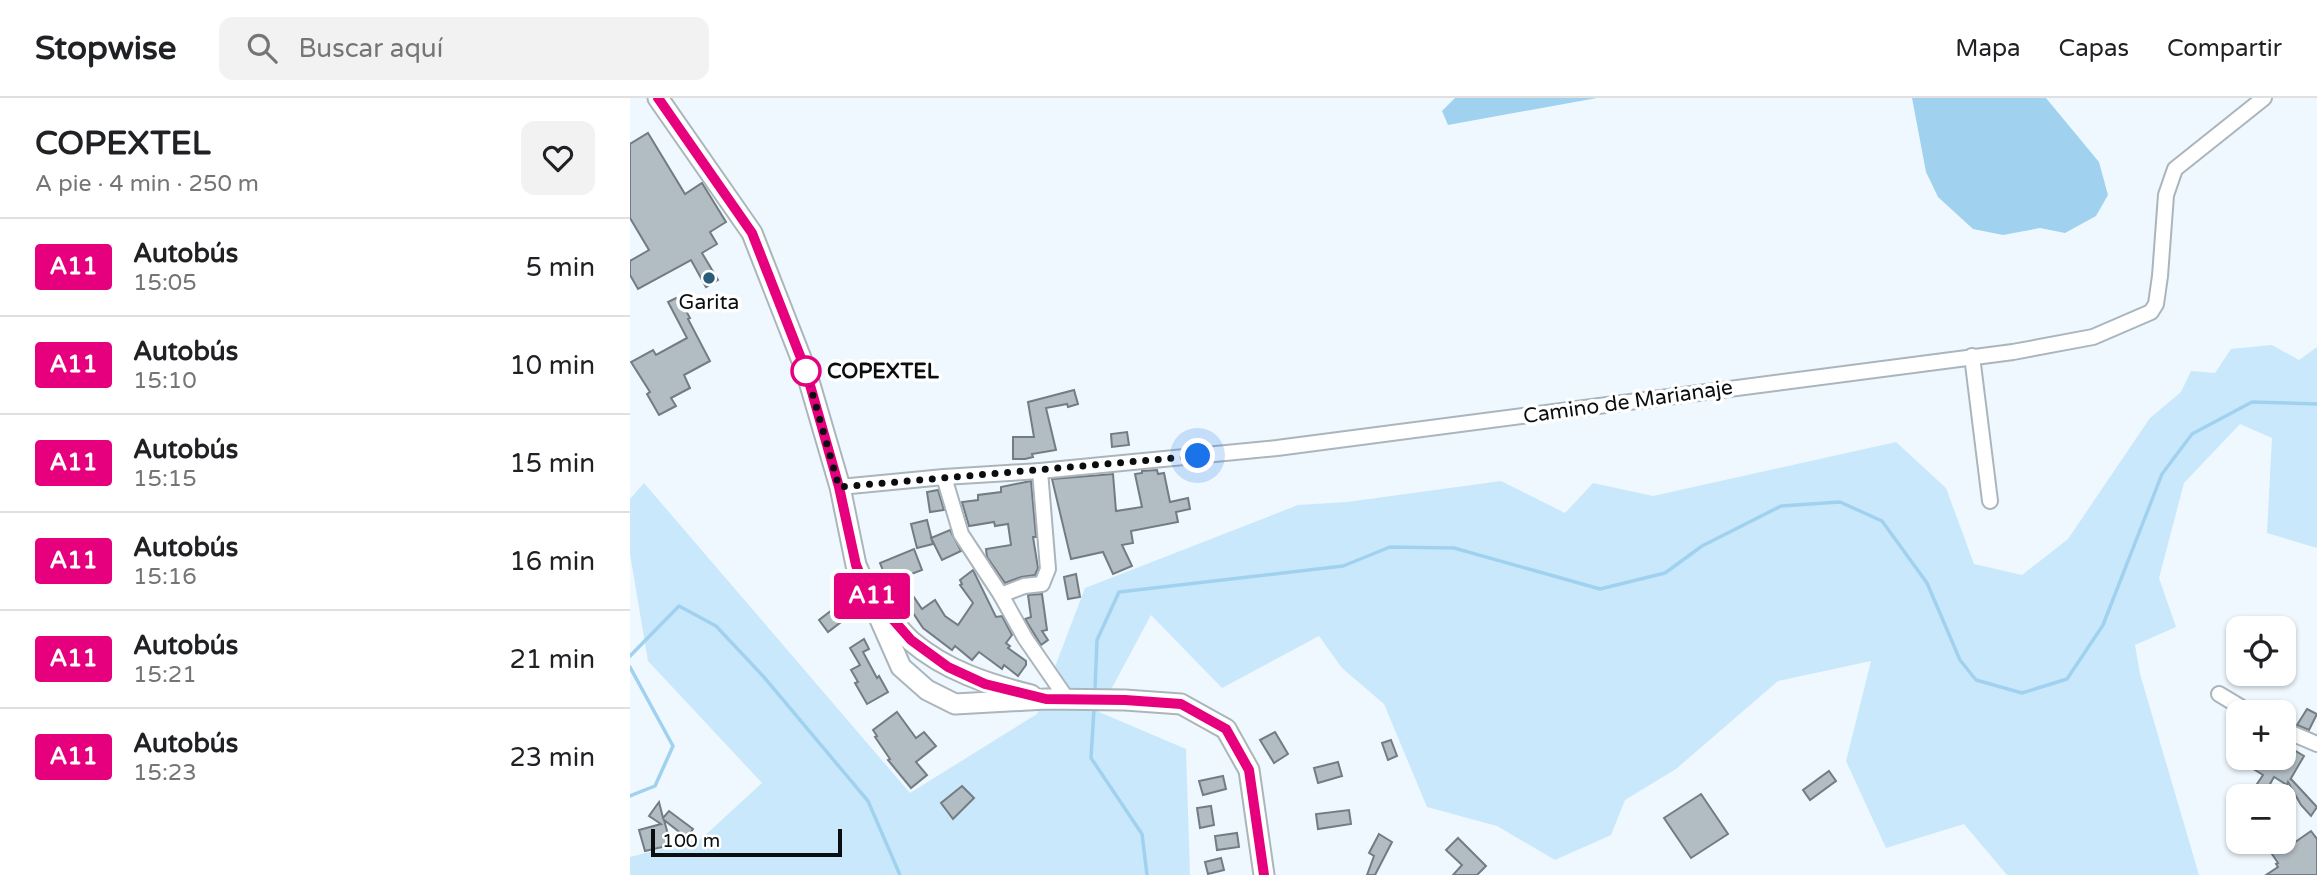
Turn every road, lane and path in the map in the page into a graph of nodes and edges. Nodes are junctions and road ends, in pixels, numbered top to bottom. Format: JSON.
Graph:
{"nodes":[{"id":1,"x":658,"y":98,"type":"edge"},
{"id":2,"x":2264,"y":98,"type":"edge"},
{"id":3,"x":1972,"y":356,"type":"junction"},
{"id":4,"x":1040,"y":471,"type":"junction"},
{"id":5,"x":944,"y":477,"type":"junction"},
{"id":6,"x":839,"y":487,"type":"junction"},
{"id":7,"x":1990,"y":500,"type":"dead end"},
{"id":8,"x":867,"y":590,"type":"junction"},
{"id":9,"x":1001,"y":595,"type":"junction"},
{"id":10,"x":2219,"y":694,"type":"dead end"},
{"id":11,"x":1046,"y":699,"type":"junction"},
{"id":12,"x":1067,"y":699,"type":"junction"},
{"id":13,"x":2229,"y":700,"type":"edge"},
{"id":14,"x":2296,"y":735,"type":"edge"},
{"id":15,"x":2317,"y":744,"type":"edge"},
{"id":16,"x":1264,"y":875,"type":"edge"}],
"edges":[{"from":1,"to":6,"type":"street"},
{"from":2,"to":3,"type":"street","name":"Camino de Marianaje"},
{"from":3,"to":4,"type":"street","name":"Camino de Marianaje"},
{"from":3,"to":7,"type":"street"},
{"from":4,"to":5,"type":"street","name":"Camino de Marianaje"},
{"from":4,"to":9,"type":"street"},
{"from":5,"to":6,"type":"street","name":"Camino de Marianaje"},
{"from":5,"to":9,"type":"street"},
{"from":6,"to":8,"type":"street"},
{"from":8,"to":11,"type":"street"},
{"from":8,"to":11,"type":"street"},
{"from":9,"to":12,"type":"street"},
{"from":10,"to":13,"type":"street"},
{"from":11,"to":12,"type":"street"},
{"from":12,"to":16,"type":"street"},
{"from":14,"to":15,"type":"street"}]}
